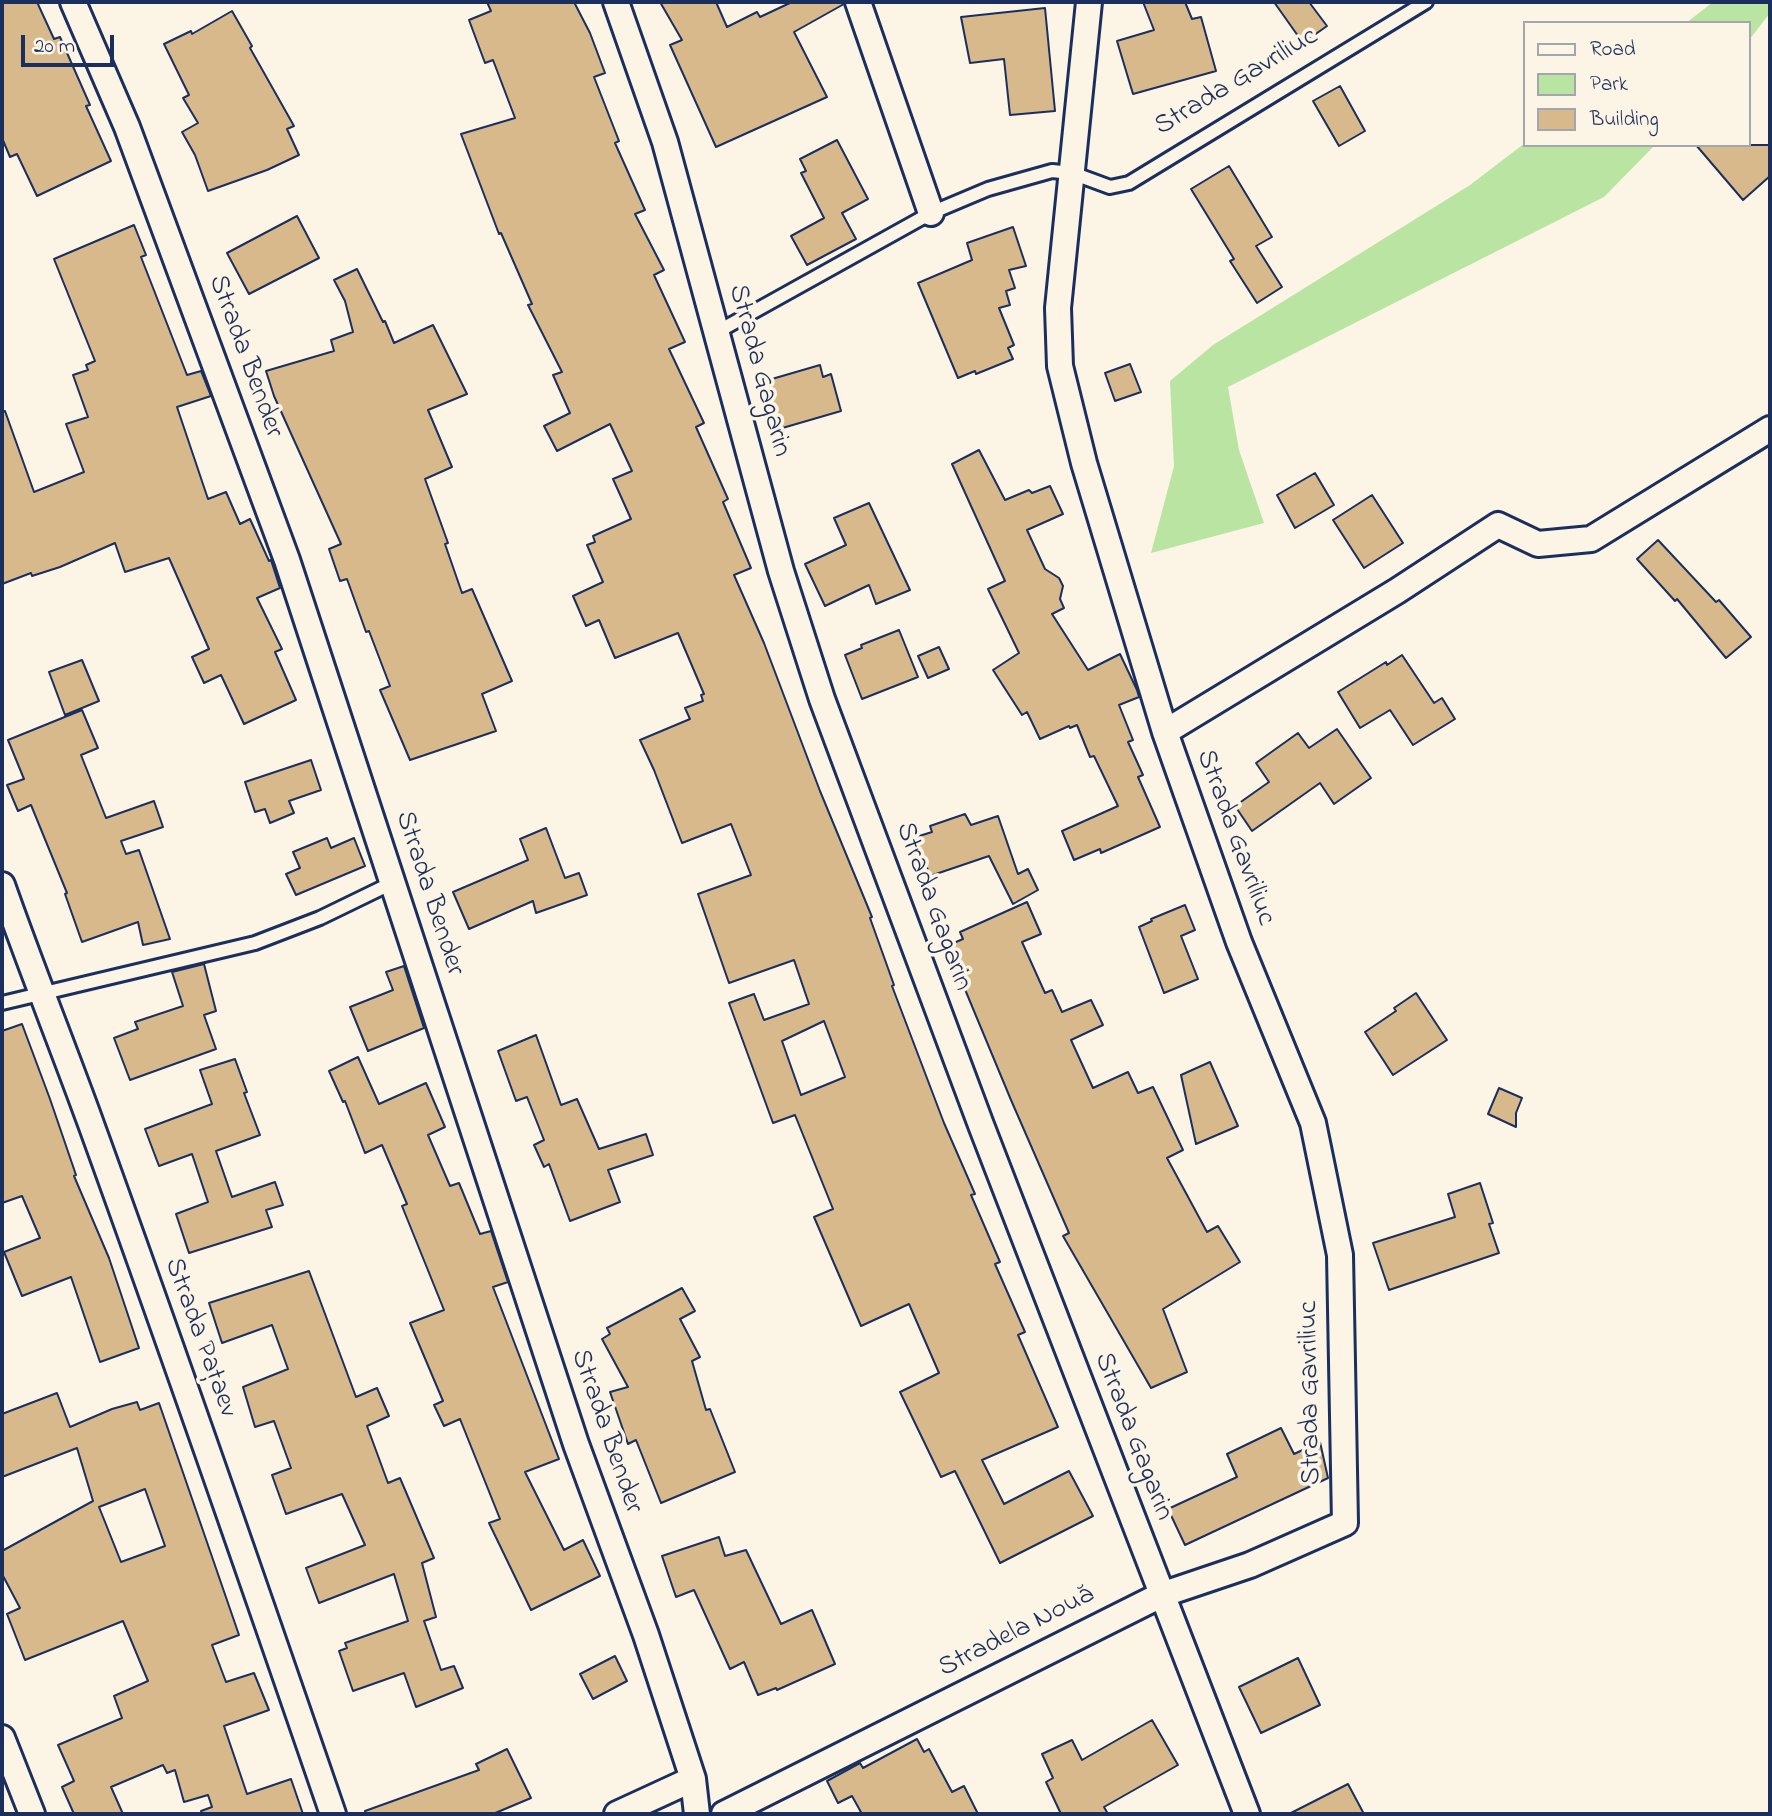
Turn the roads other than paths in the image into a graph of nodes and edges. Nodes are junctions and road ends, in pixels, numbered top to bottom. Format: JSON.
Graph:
{"nodes":[{"id":1,"x":73,"y":2,"type":"edge"},
{"id":2,"x":616,"y":2,"type":"edge"},
{"id":3,"x":858,"y":2,"type":"edge"},
{"id":4,"x":1089,"y":2,"type":"edge"},
{"id":5,"x":1426,"y":2,"type":"edge"},
{"id":6,"x":1072,"y":173,"type":"junction"},
{"id":7,"x":932,"y":213,"type":"junction"},
{"id":8,"x":717,"y":332,"type":"junction"},
{"id":9,"x":1770,"y":429,"type":"edge"},
{"id":10,"x":1164,"y":732,"type":"junction"},
{"id":11,"x":392,"y":883,"type":"junction"},
{"id":12,"x":2,"y":885,"type":"edge"},
{"id":13,"x":41,"y":995,"type":"junction"},
{"id":14,"x":2,"y":1003,"type":"edge"},
{"id":15,"x":1345,"y":1523,"type":"joint"},
{"id":16,"x":1161,"y":1594,"type":"junction"},
{"id":17,"x":2,"y":1738,"type":"edge"},
{"id":18,"x":693,"y":1779,"type":"junction"},
{"id":19,"x":32,"y":1814,"type":"edge"},
{"id":20,"x":333,"y":1814,"type":"edge"},
{"id":21,"x":617,"y":1814,"type":"edge"},
{"id":22,"x":697,"y":1814,"type":"edge"},
{"id":23,"x":724,"y":1814,"type":"edge"},
{"id":24,"x":1247,"y":1814,"type":"edge"}],
"edges":[{"from":1,"to":11,"type":"street","name":"Strada Bender"},
{"from":2,"to":8,"type":"street","name":"Strada Gagarin"},
{"from":3,"to":7,"type":"street"},
{"from":4,"to":6,"type":"street","name":"Strada Gavriliuc"},
{"from":5,"to":6,"type":"lane","name":"Strada Gavriliuc"},
{"from":6,"to":7,"type":"lane"},
{"from":6,"to":10,"type":"street","name":"Strada Gavriliuc"},
{"from":7,"to":8,"type":"lane"},
{"from":8,"to":16,"type":"street","name":"Strada Gagarin"},
{"from":9,"to":10,"type":"street"},
{"from":10,"to":15,"type":"street","name":"Strada Gavriliuc"},
{"from":11,"to":13,"type":"lane"},
{"from":11,"to":18,"type":"street","name":"Strada Bender"},
{"from":12,"to":13,"type":"street","name":"Strada Pațaev"},
{"from":13,"to":14,"type":"lane"},
{"from":13,"to":20,"type":"street","name":"Strada Pațaev"},
{"from":15,"to":16,"type":"street","name":"Stradela Nouă"},
{"from":16,"to":23,"type":"street","name":"Stradela Nouă"},
{"from":16,"to":24,"type":"street","name":"Strada Gagarin"},
{"from":17,"to":19,"type":"street"},
{"from":18,"to":21,"type":"street"},
{"from":18,"to":22,"type":"street","name":"Strada Bender"}]}
